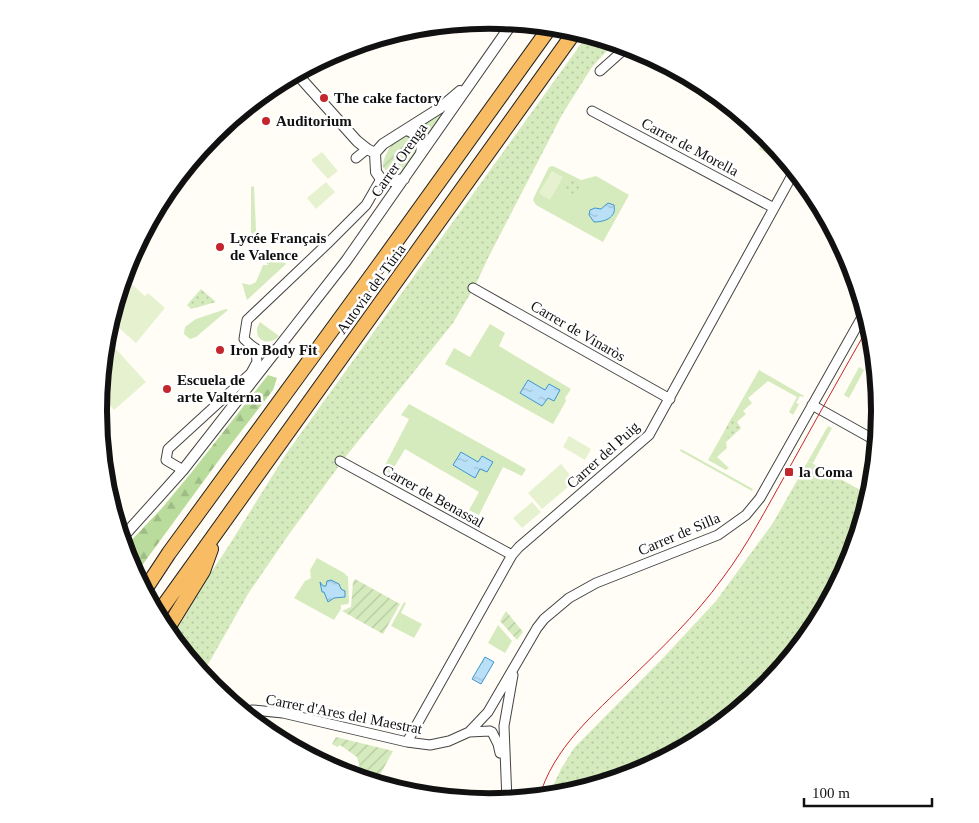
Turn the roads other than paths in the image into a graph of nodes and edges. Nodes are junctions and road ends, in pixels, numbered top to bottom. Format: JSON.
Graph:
{"nodes":[{"id":1,"x":508,"y":30,"type":"edge"},
{"id":2,"x":546,"y":33,"type":"edge"},
{"id":3,"x":571,"y":38,"type":"edge"},
{"id":4,"x":621,"y":52,"type":"edge"},
{"id":5,"x":600,"y":71,"type":"dead end"},
{"id":6,"x":301,"y":78,"type":"edge"},
{"id":7,"x":471,"y":82,"type":"junction"},
{"id":8,"x":592,"y":111,"type":"dead end"},
{"id":9,"x":407,"y":130,"type":"junction"},
{"id":10,"x":371,"y":151,"type":"junction"},
{"id":11,"x":421,"y":154,"type":"junction"},
{"id":12,"x":356,"y":158,"type":"dead end"},
{"id":13,"x":792,"y":177,"type":"edge"},
{"id":14,"x":404,"y":178,"type":"junction"},
{"id":15,"x":381,"y":179,"type":"junction"},
{"id":16,"x":774,"y":208,"type":"junction"},
{"id":17,"x":473,"y":288,"type":"dead end"},
{"id":18,"x":861,"y":319,"type":"edge"},
{"id":19,"x":279,"y":349,"type":"junction"},
{"id":20,"x":256,"y":350,"type":"junction"},
{"id":21,"x":670,"y":399,"type":"junction"},
{"id":22,"x":812,"y":405,"type":"junction"},
{"id":23,"x":871,"y":438,"type":"edge"},
{"id":24,"x":340,"y":461,"type":"dead end"},
{"id":25,"x":183,"y":470,"type":"junction"},
{"id":26,"x":126,"y":533,"type":"edge"},
{"id":27,"x":216,"y":533,"type":"junction"},
{"id":28,"x":169,"y":553,"type":"junction"},
{"id":29,"x":512,"y":556,"type":"junction"},
{"id":30,"x":144,"y":576,"type":"edge"},
{"id":31,"x":148,"y":585,"type":"edge"},
{"id":32,"x":162,"y":609,"type":"edge"},
{"id":33,"x":171,"y":623,"type":"edge"},
{"id":34,"x":514,"y":669,"type":"junction"},
{"id":35,"x":251,"y":710,"type":"edge"},
{"id":36,"x":486,"y":715,"type":"junction"},
{"id":37,"x":504,"y":722,"type":"junction"},
{"id":38,"x":491,"y":731,"type":"junction"},
{"id":39,"x":469,"y":732,"type":"junction"},
{"id":40,"x":407,"y":742,"type":"junction"},
{"id":41,"x":506,"y":786,"type":"junction"},
{"id":42,"x":506,"y":793,"type":"edge"}],
"edges":[{"from":1,"to":7,"type":"street"},
{"from":2,"to":28,"type":"highway","name":"Autovia del Túria"},
{"from":3,"to":27,"type":"highway","name":"Autovia del Túria"},
{"from":4,"to":5,"type":"street"},
{"from":6,"to":10,"type":"street"},
{"from":7,"to":9,"type":"street","name":"Carrer Orenga"},
{"from":7,"to":11,"type":"street","name":"Carrer Orenga"},
{"from":8,"to":16,"type":"street","name":"Carrer de Morella"},
{"from":9,"to":10,"type":"street","name":"Carrer Orenga"},
{"from":9,"to":11,"type":"street"},
{"from":10,"to":12,"type":"street"},
{"from":10,"to":15,"type":"street"},
{"from":11,"to":14,"type":"street","name":"Carrer Orenga"},
{"from":13,"to":16,"type":"street","name":"Carrer del Puig"},
{"from":14,"to":15,"type":"street"},
{"from":14,"to":19,"type":"street","name":"Carrer Orenga"},
{"from":15,"to":20,"type":"street","name":"Carrer Orenga"},
{"from":16,"to":21,"type":"street","name":"Carrer del Puig"},
{"from":17,"to":21,"type":"street","name":"Carrer de Vinaròs"},
{"from":18,"to":22,"type":"street","name":"Carrer de Silla"},
{"from":19,"to":20,"type":"street"},
{"from":19,"to":25,"type":"street","name":"Carrer Orenga"},
{"from":20,"to":25,"type":"street"},
{"from":21,"to":29,"type":"street","name":"Carrer del Puig"},
{"from":22,"to":23,"type":"street"},
{"from":22,"to":34,"type":"street","name":"Carrer de Silla"},
{"from":24,"to":29,"type":"street","name":"Carrer de Benassal"},
{"from":25,"to":26,"type":"street","name":"Carrer Orenga"},
{"from":27,"to":32,"type":"highway","name":"Autovia del Túria"},
{"from":27,"to":33,"type":"highway"},
{"from":28,"to":30,"type":"highway"},
{"from":28,"to":31,"type":"highway","name":"Autovia del Túria"},
{"from":29,"to":40,"type":"street","name":"Carrer del Puig"},
{"from":34,"to":36,"type":"street","name":"Carrer de Silla"},
{"from":34,"to":37,"type":"street","name":"Carrer de Silla"},
{"from":35,"to":40,"type":"street","name":"Carrer d'Ares del Maestrat"},
{"from":36,"to":37,"type":"street"},
{"from":36,"to":38,"type":"street"},
{"from":36,"to":39,"type":"street","name":"Carrer d'Ares del Maestrat"},
{"from":37,"to":38,"type":"street"},
{"from":37,"to":41,"type":"street","name":"Carrer de Silla"},
{"from":38,"to":39,"type":"street","name":"Carrer d'Ares del Maestrat"},
{"from":38,"to":41,"type":"street","name":"Carrer de Silla"},
{"from":39,"to":40,"type":"street","name":"Carrer d'Ares del Maestrat"},
{"from":41,"to":42,"type":"street","name":"Carrer de Silla"}]}
